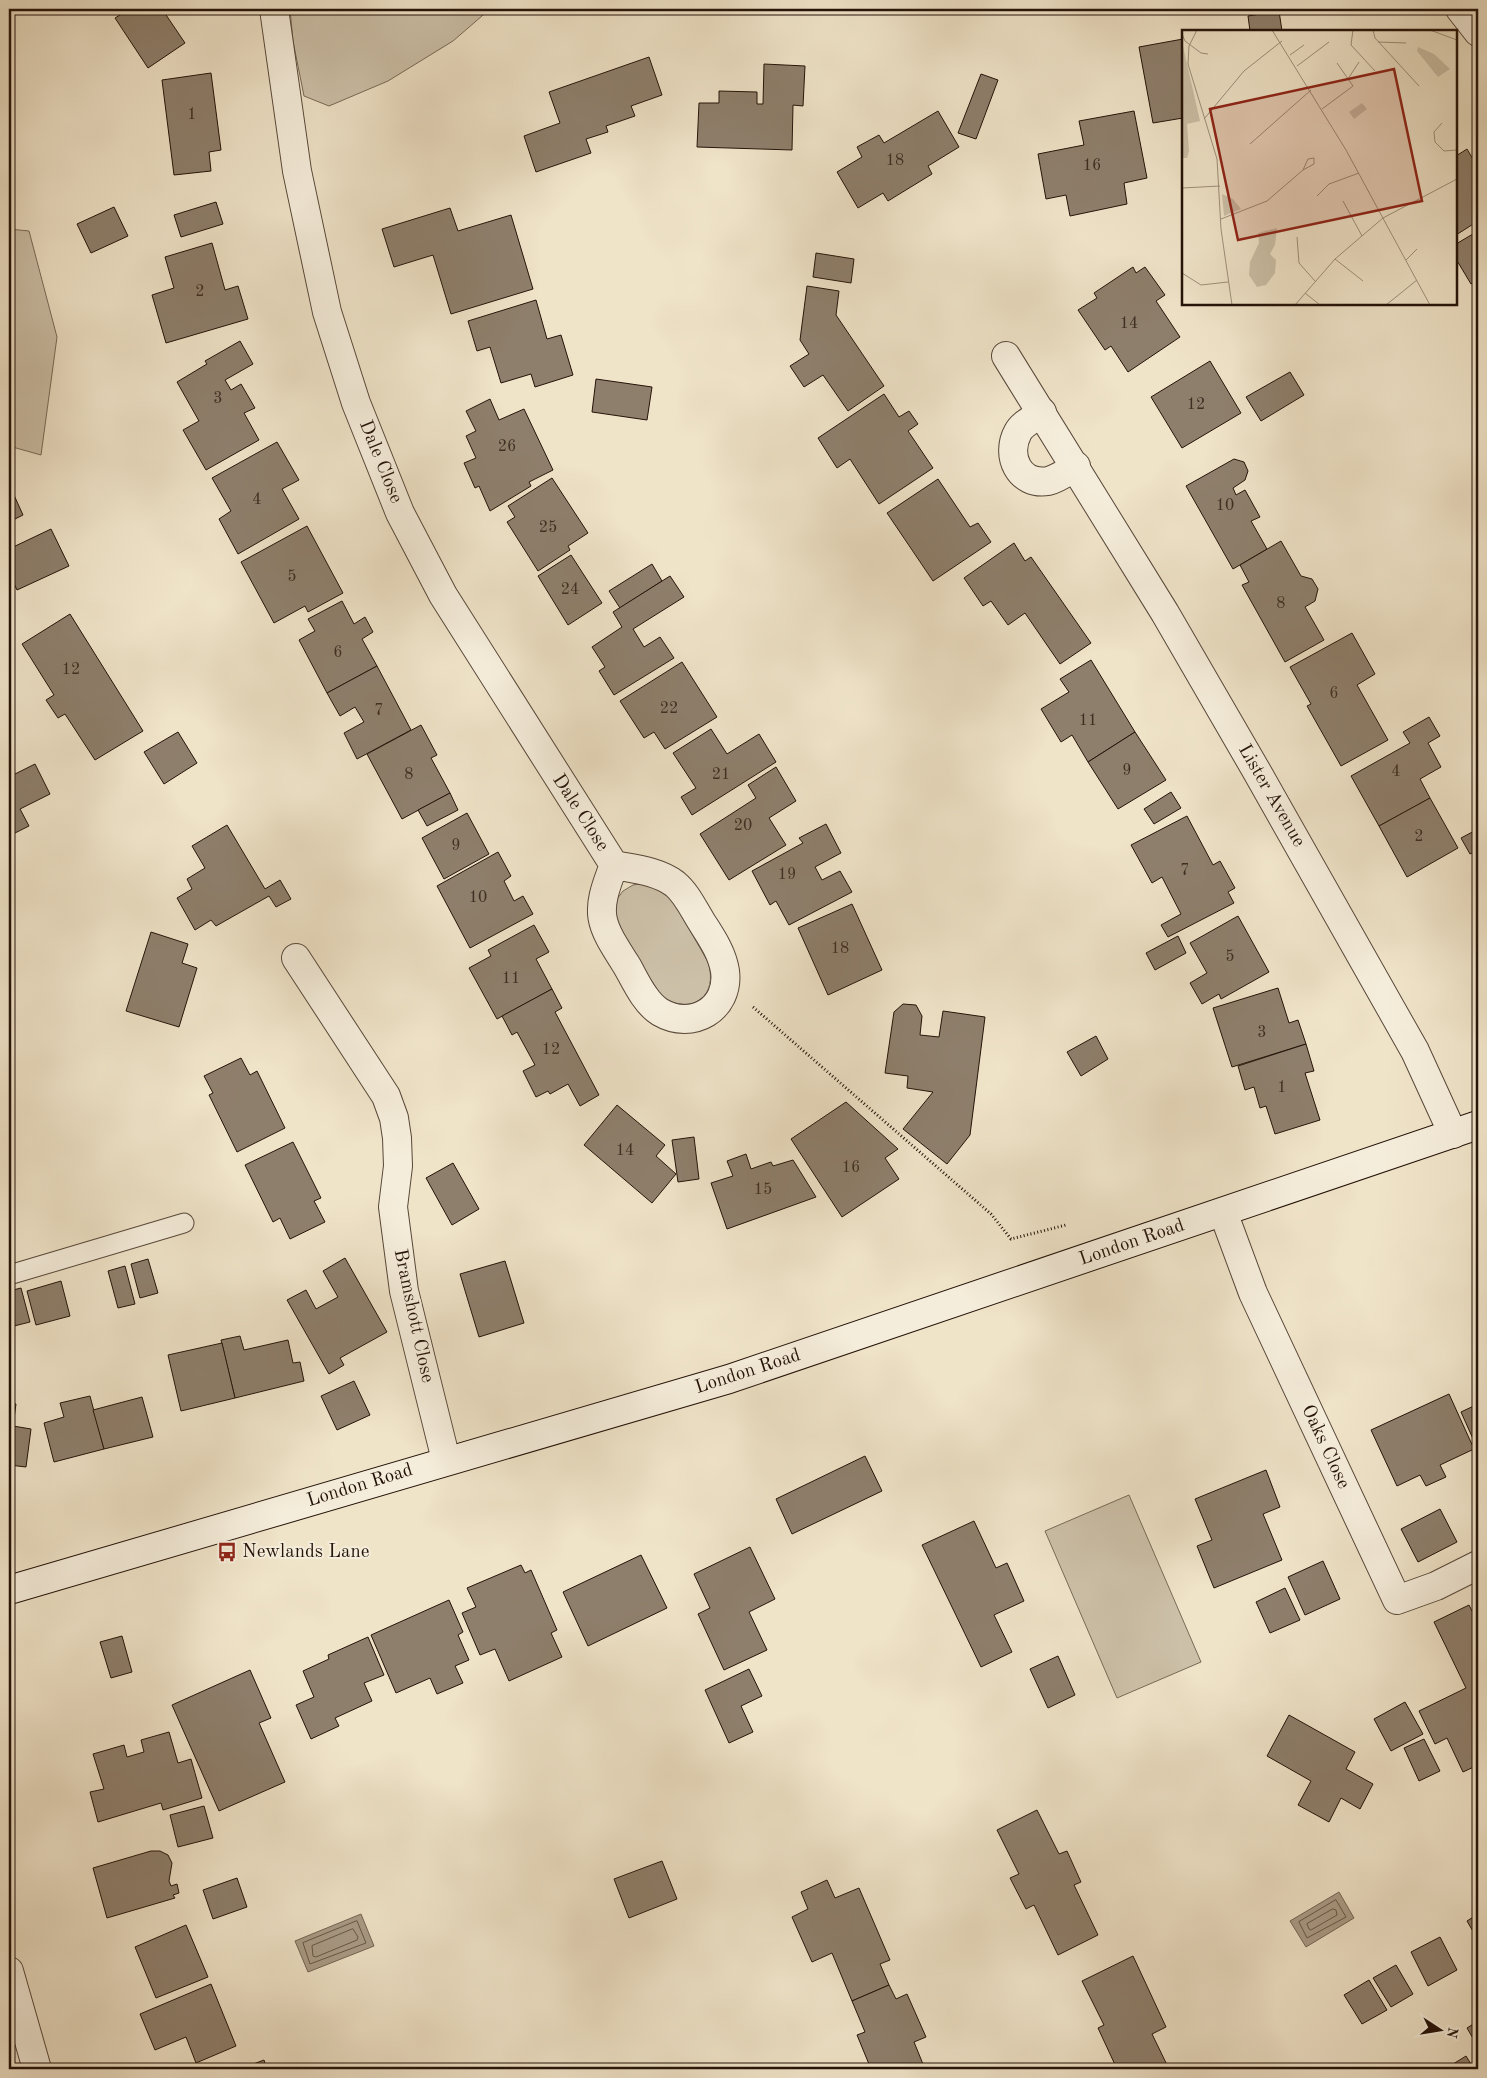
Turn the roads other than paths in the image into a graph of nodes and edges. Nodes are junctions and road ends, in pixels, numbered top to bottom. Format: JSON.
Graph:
{"nodes":[{"id":1,"x":274,"y":9,"type":"edge"},
{"id":2,"x":1460,"y":9,"type":"edge"},
{"id":3,"x":1478,"y":32,"type":"edge"},
{"id":4,"x":1006,"y":356,"type":"dead end"},
{"id":5,"x":1042,"y":412,"type":"junction"},
{"id":6,"x":1076,"y":466,"type":"junction"},
{"id":7,"x":614,"y":865,"type":"junction"},
{"id":8,"x":296,"y":958,"type":"dead end"},
{"id":9,"x":1478,"y":1125,"type":"edge"},
{"id":10,"x":1453,"y":1134,"type":"junction"},
{"id":11,"x":1223,"y":1212,"type":"junction"},
{"id":12,"x":184,"y":1223,"type":"dead end"},
{"id":13,"x":9,"y":1275,"type":"edge"},
{"id":14,"x":446,"y":1460,"type":"junction"},
{"id":15,"x":1478,"y":1565,"type":"edge"},
{"id":16,"x":9,"y":1590,"type":"edge"},
{"id":17,"x":9,"y":1971,"type":"edge"},
{"id":18,"x":37,"y":2069,"type":"edge"}],
"edges":[{"from":1,"to":7,"type":"street","name":"Dale Close"},
{"from":2,"to":3,"type":"street"},
{"from":4,"to":5,"type":"street","name":"Lister Avenue"},
{"from":5,"to":6,"type":"street","name":"Lister Avenue"},
{"from":5,"to":6,"type":"street"},
{"from":6,"to":10,"type":"street","name":"Lister Avenue"},
{"from":7,"to":7,"type":"street","name":"Dale Close"},
{"from":8,"to":14,"type":"street","name":"Bramshott Close"},
{"from":9,"to":10,"type":"street","name":"London Road"},
{"from":10,"to":11,"type":"street","name":"London Road"},
{"from":11,"to":14,"type":"street","name":"London Road"},
{"from":11,"to":15,"type":"street","name":"Oaks Close"},
{"from":12,"to":13,"type":"lane"},
{"from":14,"to":16,"type":"street","name":"London Road"},
{"from":17,"to":18,"type":"street"}]}
